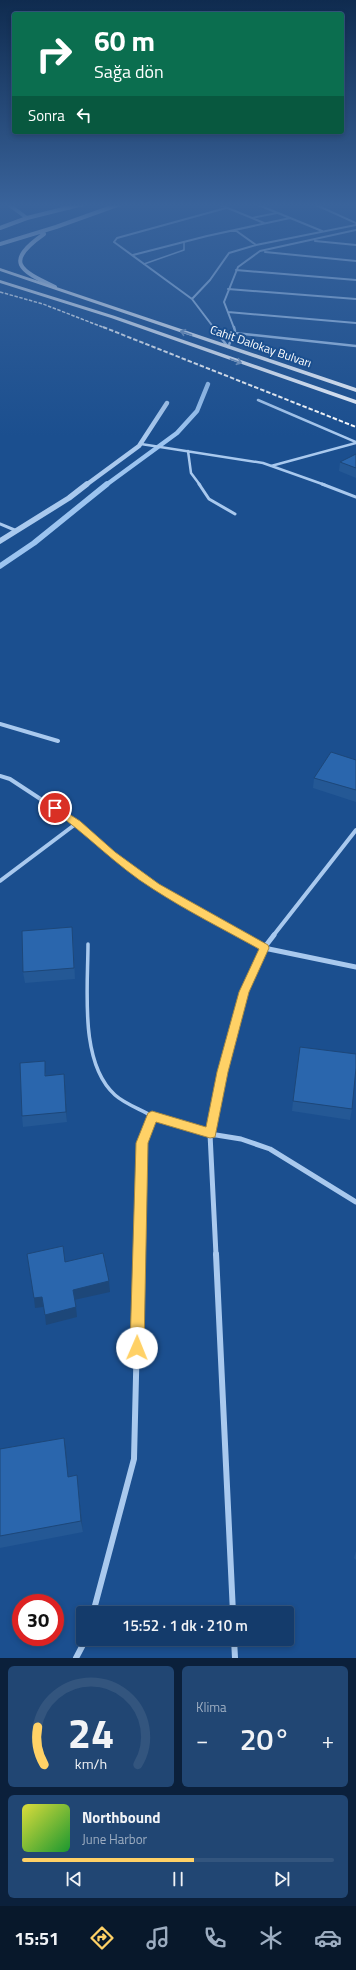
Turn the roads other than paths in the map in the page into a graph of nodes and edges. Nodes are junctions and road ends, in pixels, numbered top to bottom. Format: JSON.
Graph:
{"nodes":[{"id":1,"x":1,"y":281,"type":"edge"},
{"id":2,"x":39,"y":281,"type":"edge"},
{"id":3,"x":43,"y":281,"type":"edge"},
{"id":4,"x":168,"y":281,"type":"edge"},
{"id":5,"x":209,"y":281,"type":"edge"},
{"id":6,"x":231,"y":281,"type":"edge"},
{"id":7,"x":55,"y":287,"type":"junction"},
{"id":8,"x":228,"y":289,"type":"junction"},
{"id":9,"x":192,"y":299,"type":"junction"},
{"id":10,"x":356,"y":299,"type":"edge"},
{"id":11,"x":228,"y":312,"type":"junction"},
{"id":12,"x":356,"y":322,"type":"edge"},
{"id":13,"x":235,"y":333,"type":"junction"},
{"id":14,"x":356,"y":346,"type":"edge"},
{"id":15,"x":228,"y":347,"type":"junction"},
{"id":16,"x":356,"y":390,"type":"edge"},
{"id":17,"x":258,"y":400,"type":"dead end"},
{"id":18,"x":356,"y":402,"type":"edge"},
{"id":19,"x":167,"y":403,"type":"dead end"},
{"id":20,"x":356,"y":443,"type":"edge"},
{"id":21,"x":141,"y":444,"type":"junction"},
{"id":22,"x":188,"y":451,"type":"junction"},
{"id":23,"x":271,"y":466,"type":"junction"},
{"id":24,"x":356,"y":497,"type":"edge"},
{"id":25,"x":235,"y":514,"type":"dead end"},
{"id":26,"x":0,"y":524,"type":"edge"},
{"id":27,"x":17,"y":531,"type":"junction"},
{"id":28,"x":0,"y":541,"type":"edge"},
{"id":29,"x":0,"y":724,"type":"edge"},
{"id":30,"x":58,"y":740,"type":"dead end"},
{"id":31,"x":0,"y":776,"type":"edge"},
{"id":32,"x":77,"y":823,"type":"junction"},
{"id":33,"x":356,"y":830,"type":"edge"},
{"id":34,"x":0,"y":881,"type":"edge"},
{"id":35,"x":88,"y":944,"type":"dead end"},
{"id":36,"x":264,"y":948,"type":"junction"},
{"id":37,"x":356,"y":967,"type":"edge"},
{"id":38,"x":152,"y":1116,"type":"junction"},
{"id":39,"x":210,"y":1134,"type":"junction"},
{"id":40,"x":356,"y":1202,"type":"edge"},
{"id":41,"x":95,"y":1606,"type":"edge"},
{"id":42,"x":233,"y":1606,"type":"edge"},
{"id":43,"x":82,"y":1646,"type":"edge"},
{"id":44,"x":234,"y":1646,"type":"edge"},
{"id":45,"x":76,"y":1658,"type":"edge"},
{"id":46,"x":235,"y":1658,"type":"edge"}],
"edges":[{"from":1,"to":18,"type":"main road","name":"Cahit Dalokay Bulvarı","one_way":true},
{"from":2,"to":7,"type":"main road","name":"Cahit Dalokay Bulvarı"},
{"from":3,"to":7,"type":"main road"},
{"from":4,"to":9,"type":"street"},
{"from":5,"to":9,"type":"street"},
{"from":6,"to":8,"type":"street"},
{"from":15,"to":7,"type":"main road","name":"Cahit Dalokay Bulvarı","one_way":true},
{"from":8,"to":10,"type":"street"},
{"from":8,"to":11,"type":"street"},
{"from":9,"to":15,"type":"street"},
{"from":11,"to":12,"type":"street"},
{"from":11,"to":13,"type":"street"},
{"from":13,"to":14,"type":"street"},
{"from":13,"to":15,"type":"street"},
{"from":15,"to":16,"type":"main road","name":"Cahit Dalokay Bulvarı"},
{"from":17,"to":20,"type":"street"},
{"from":19,"to":21,"type":"street"},
{"from":20,"to":23,"type":"street"},
{"from":21,"to":22,"type":"street"},
{"from":21,"to":27,"type":"street"},
{"from":22,"to":23,"type":"street"},
{"from":22,"to":25,"type":"street"},
{"from":23,"to":24,"type":"street"},
{"from":26,"to":27,"type":"street"},
{"from":27,"to":28,"type":"street"},
{"from":29,"to":30,"type":"street"},
{"from":31,"to":32,"type":"street"},
{"from":32,"to":34,"type":"street"},
{"from":32,"to":36,"type":"street"},
{"from":33,"to":36,"type":"street"},
{"from":35,"to":38,"type":"lane"},
{"from":36,"to":37,"type":"street"},
{"from":36,"to":39,"type":"street"},
{"from":38,"to":39,"type":"street"},
{"from":38,"to":41,"type":"street"},
{"from":39,"to":40,"type":"street"},
{"from":39,"to":42,"type":"street"},
{"from":43,"to":45,"type":"street"},
{"from":44,"to":46,"type":"street"}]}
